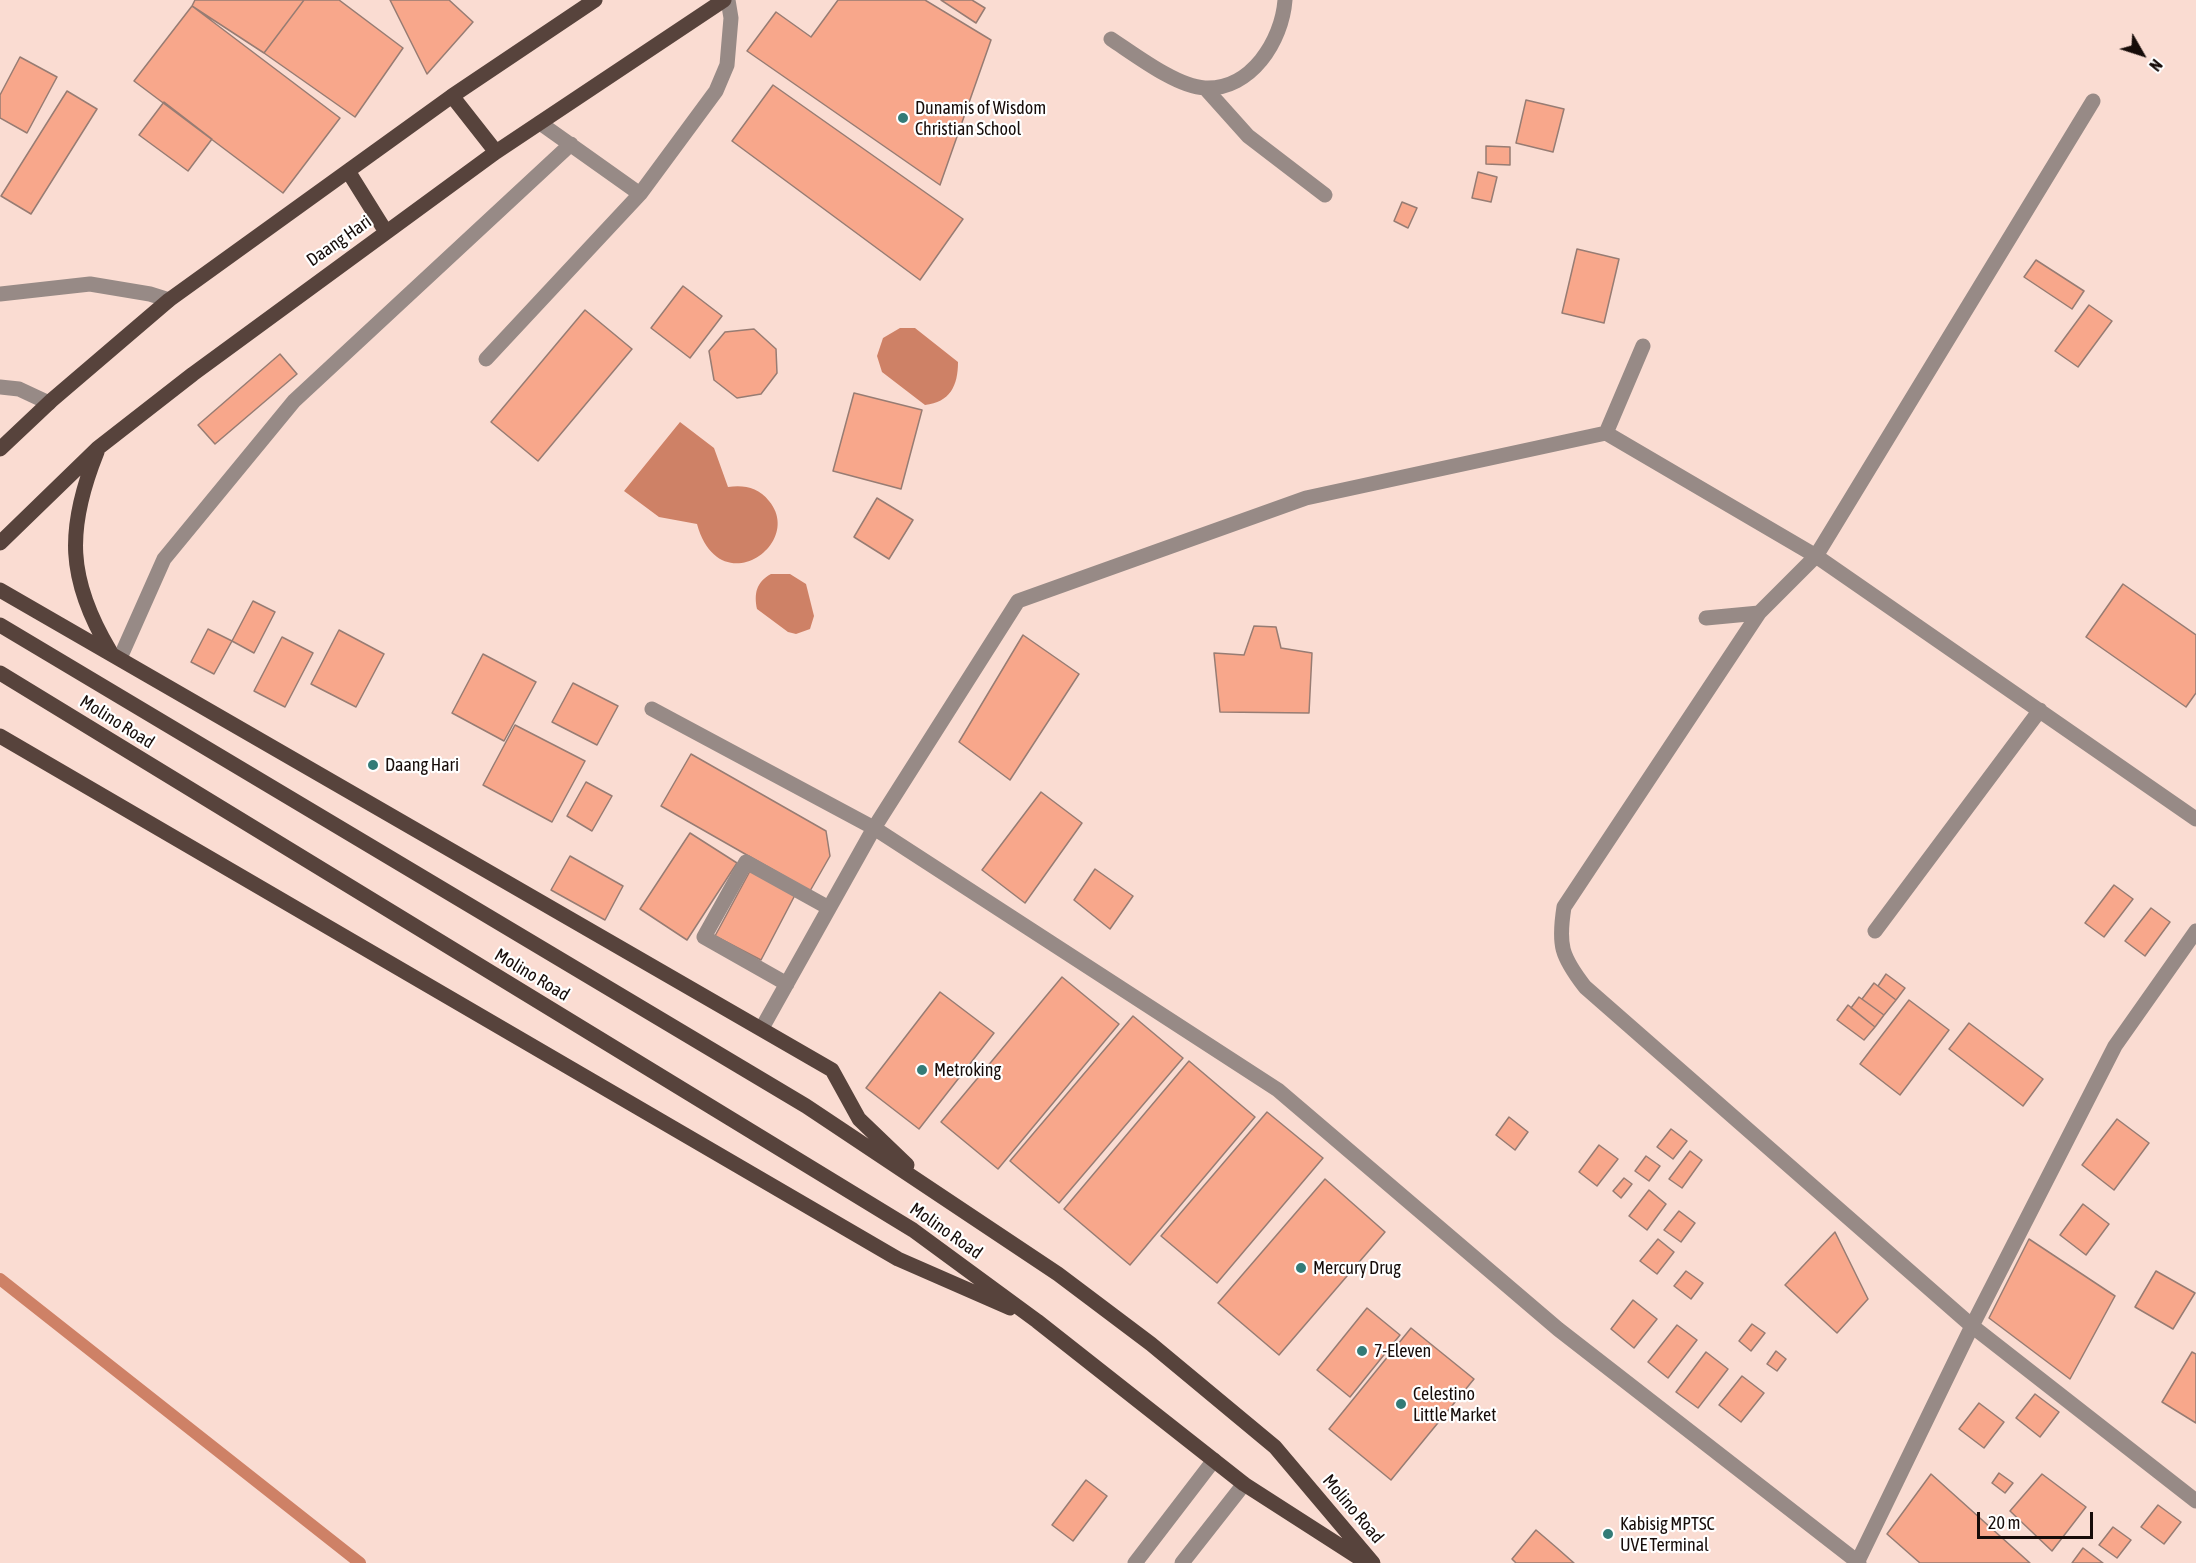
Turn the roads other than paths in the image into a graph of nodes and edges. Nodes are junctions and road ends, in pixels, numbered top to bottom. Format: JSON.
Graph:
{"nodes":[{"id":1,"x":595,"y":0,"type":"edge"},
{"id":2,"x":724,"y":0,"type":"edge"},
{"id":3,"x":728,"y":0,"type":"edge"},
{"id":4,"x":1285,"y":0,"type":"edge"},
{"id":5,"x":1111,"y":39,"type":"dead end"},
{"id":6,"x":1205,"y":88,"type":"junction"},
{"id":7,"x":452,"y":96,"type":"junction"},
{"id":8,"x":2093,"y":101,"type":"dead end"},
{"id":9,"x":540,"y":123,"type":"junction"},
{"id":10,"x":571,"y":144,"type":"junction"},
{"id":11,"x":496,"y":152,"type":"junction"},
{"id":12,"x":348,"y":171,"type":"junction"},
{"id":13,"x":640,"y":194,"type":"junction"},
{"id":14,"x":1325,"y":195,"type":"dead end"},
{"id":15,"x":386,"y":232,"type":"junction"},
{"id":16,"x":0,"y":294,"type":"edge"},
{"id":17,"x":169,"y":300,"type":"junction"},
{"id":18,"x":1643,"y":346,"type":"dead end"},
{"id":19,"x":486,"y":359,"type":"dead end"},
{"id":20,"x":0,"y":387,"type":"edge"},
{"id":21,"x":49,"y":404,"type":"junction"},
{"id":22,"x":1606,"y":433,"type":"junction"},
{"id":23,"x":98,"y":448,"type":"junction"},
{"id":24,"x":0,"y":450,"type":"edge"},
{"id":25,"x":0,"y":543,"type":"edge"},
{"id":26,"x":1816,"y":556,"type":"junction"},
{"id":27,"x":0,"y":590,"type":"edge"},
{"id":28,"x":1759,"y":613,"type":"junction"},
{"id":29,"x":1706,"y":618,"type":"dead end"},
{"id":30,"x":0,"y":626,"type":"edge"},
{"id":31,"x":116,"y":656,"type":"junction"},
{"id":32,"x":0,"y":673,"type":"edge"},
{"id":33,"x":652,"y":708,"type":"dead end"},
{"id":34,"x":2040,"y":710,"type":"junction"},
{"id":35,"x":0,"y":736,"type":"edge"},
{"id":36,"x":2196,"y":819,"type":"edge"},
{"id":37,"x":874,"y":828,"type":"junction"},
{"id":38,"x":829,"y":908,"type":"junction"},
{"id":39,"x":1875,"y":931,"type":"dead end"},
{"id":40,"x":2196,"y":931,"type":"edge"},
{"id":41,"x":787,"y":984,"type":"junction"},
{"id":42,"x":762,"y":1028,"type":"junction"},
{"id":43,"x":937,"y":1193,"type":"junction"},
{"id":44,"x":1037,"y":1321,"type":"junction"},
{"id":45,"x":1972,"y":1326,"type":"junction"},
{"id":46,"x":1214,"y":1460,"type":"junction"},
{"id":47,"x":1244,"y":1484,"type":"junction"},
{"id":48,"x":2196,"y":1501,"type":"edge"},
{"id":49,"x":1135,"y":1563,"type":"edge"},
{"id":50,"x":1182,"y":1563,"type":"edge"},
{"id":51,"x":1367,"y":1563,"type":"edge"},
{"id":52,"x":1373,"y":1563,"type":"edge"},
{"id":53,"x":1858,"y":1563,"type":"edge"}],
"edges":[{"from":1,"to":7,"type":"main road"},
{"from":2,"to":9,"type":"main road","name":"Daang Hari"},
{"from":3,"to":13,"type":"street"},
{"from":4,"to":6,"type":"street"},
{"from":5,"to":6,"type":"street"},
{"from":6,"to":14,"type":"street"},
{"from":7,"to":11,"type":"main road"},
{"from":7,"to":12,"type":"main road"},
{"from":8,"to":26,"type":"street"},
{"from":9,"to":10,"type":"street"},
{"from":9,"to":11,"type":"main road","name":"Daang Hari"},
{"from":10,"to":13,"type":"street"},
{"from":10,"to":31,"type":"street"},
{"from":11,"to":15,"type":"main road","name":"Daang Hari"},
{"from":12,"to":15,"type":"main road"},
{"from":12,"to":17,"type":"main road"},
{"from":13,"to":19,"type":"street"},
{"from":15,"to":23,"type":"main road","name":"Daang Hari"},
{"from":16,"to":17,"type":"street"},
{"from":17,"to":21,"type":"main road"},
{"from":18,"to":22,"type":"street"},
{"from":20,"to":21,"type":"street"},
{"from":21,"to":24,"type":"main road"},
{"from":22,"to":26,"type":"street"},
{"from":22,"to":37,"type":"street"},
{"from":23,"to":25,"type":"main road","name":"Daang Hari"},
{"from":23,"to":31,"type":"main road"},
{"from":26,"to":28,"type":"street"},
{"from":26,"to":34,"type":"street"},
{"from":27,"to":31,"type":"main road","name":"Molino Road"},
{"from":28,"to":29,"type":"street"},
{"from":28,"to":45,"type":"street"},
{"from":30,"to":43,"type":"main road","name":"Molino Road"},
{"from":31,"to":42,"type":"main road","name":"Molino Road"},
{"from":32,"to":44,"type":"main road","name":"Molino Road"},
{"from":33,"to":37,"type":"street"},
{"from":34,"to":36,"type":"street"},
{"from":34,"to":39,"type":"street"},
{"from":35,"to":44,"type":"main road","name":"Molino Road"},
{"from":37,"to":38,"type":"street"},
{"from":37,"to":53,"type":"street"},
{"from":38,"to":41,"type":"street"},
{"from":38,"to":41,"type":"street"},
{"from":40,"to":45,"type":"street"},
{"from":41,"to":42,"type":"street"},
{"from":42,"to":43,"type":"main road","name":"Molino Road"},
{"from":43,"to":52,"type":"main road","name":"Molino Road"},
{"from":44,"to":46,"type":"main road","name":"Molino Road"},
{"from":45,"to":48,"type":"street"},
{"from":45,"to":53,"type":"street"},
{"from":46,"to":47,"type":"main road","name":"Molino Road"},
{"from":46,"to":49,"type":"street"},
{"from":47,"to":50,"type":"street"},
{"from":47,"to":51,"type":"main road","name":"Molino Road"}]}
